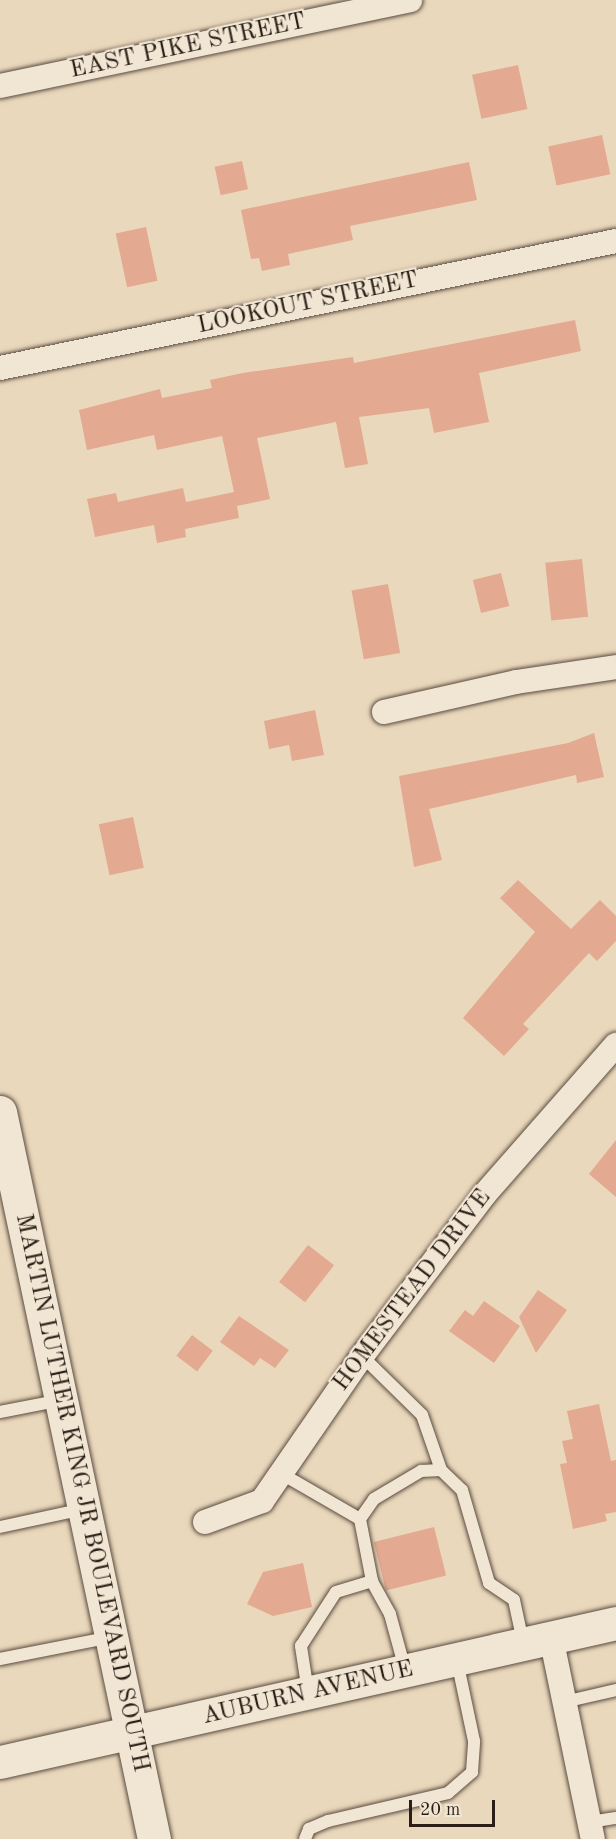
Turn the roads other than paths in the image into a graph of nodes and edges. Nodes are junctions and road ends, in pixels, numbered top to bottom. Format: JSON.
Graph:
{"nodes":[{"id":1,"x":410,"y":0,"type":"edge"},
{"id":2,"x":0,"y":86,"type":"edge"},
{"id":3,"x":616,"y":241,"type":"edge"},
{"id":4,"x":0,"y":368,"type":"edge"},
{"id":5,"x":616,"y":667,"type":"edge"},
{"id":6,"x":384,"y":712,"type":"dead end"},
{"id":7,"x":616,"y":1046,"type":"edge"},
{"id":8,"x":1,"y":1119,"type":"edge"},
{"id":9,"x":362,"y":1356,"type":"junction"},
{"id":10,"x":61,"y":1400,"type":"junction"},
{"id":11,"x":0,"y":1412,"type":"edge"},
{"id":12,"x":441,"y":1470,"type":"junction"},
{"id":13,"x":282,"y":1474,"type":"junction"},
{"id":14,"x":84,"y":1509,"type":"junction"},
{"id":15,"x":360,"y":1519,"type":"junction"},
{"id":16,"x":205,"y":1522,"type":"dead end"},
{"id":17,"x":0,"y":1527,"type":"edge"},
{"id":18,"x":372,"y":1581,"type":"junction"},
{"id":19,"x":616,"y":1623,"type":"edge"},
{"id":20,"x":111,"y":1637,"type":"junction"},
{"id":21,"x":537,"y":1640,"type":"junction"},
{"id":22,"x":0,"y":1659,"type":"edge"},
{"id":23,"x":457,"y":1659,"type":"junction"},
{"id":24,"x":406,"y":1673,"type":"junction"},
{"id":25,"x":616,"y":1690,"type":"edge"},
{"id":26,"x":309,"y":1696,"type":"junction"},
{"id":27,"x":564,"y":1702,"type":"junction"},
{"id":28,"x":132,"y":1734,"type":"junction"},
{"id":29,"x":0,"y":1762,"type":"edge"},
{"id":30,"x":616,"y":1818,"type":"edge"},
{"id":31,"x":591,"y":1831,"type":"edge"},
{"id":32,"x":154,"y":1839,"type":"edge"},
{"id":33,"x":305,"y":1839,"type":"edge"}],
"edges":[{"from":1,"to":2,"type":"street","name":"EAST PIKE STREET"},
{"from":3,"to":4,"type":"street","name":"LOOKOUT STREET"},
{"from":5,"to":6,"type":"street"},
{"from":7,"to":9,"type":"street","name":"HOMESTEAD DRIVE"},
{"from":8,"to":10,"type":"main road","name":"MARTIN LUTHER KING JR BOULEVARD SOUTH"},
{"from":9,"to":12,"type":"lane"},
{"from":9,"to":13,"type":"street","name":"HOMESTEAD DRIVE"},
{"from":10,"to":11,"type":"lane"},
{"from":10,"to":14,"type":"main road","name":"MARTIN LUTHER KING JR BOULEVARD SOUTH"},
{"from":12,"to":15,"type":"lane"},
{"from":12,"to":21,"type":"lane"},
{"from":13,"to":15,"type":"lane"},
{"from":13,"to":16,"type":"street","name":"HOMESTEAD DRIVE"},
{"from":14,"to":17,"type":"lane"},
{"from":14,"to":20,"type":"main road","name":"MARTIN LUTHER KING JR BOULEVARD SOUTH"},
{"from":15,"to":18,"type":"lane"},
{"from":18,"to":24,"type":"lane"},
{"from":18,"to":26,"type":"lane"},
{"from":19,"to":21,"type":"main road","name":"AUBURN AVENUE"},
{"from":20,"to":22,"type":"lane"},
{"from":20,"to":28,"type":"main road","name":"MARTIN LUTHER KING JR BOULEVARD SOUTH"},
{"from":21,"to":23,"type":"main road","name":"AUBURN AVENUE"},
{"from":21,"to":27,"type":"street"},
{"from":23,"to":24,"type":"main road","name":"AUBURN AVENUE"},
{"from":23,"to":33,"type":"lane"},
{"from":24,"to":26,"type":"main road","name":"AUBURN AVENUE"},
{"from":25,"to":27,"type":"lane"},
{"from":26,"to":28,"type":"main road","name":"AUBURN AVENUE"},
{"from":27,"to":31,"type":"street"},
{"from":28,"to":29,"type":"main road","name":"AUBURN AVENUE"},
{"from":28,"to":32,"type":"main road","name":"MARTIN LUTHER KING JR BOULEVARD SOUTH"},
{"from":30,"to":31,"type":"lane"}]}
